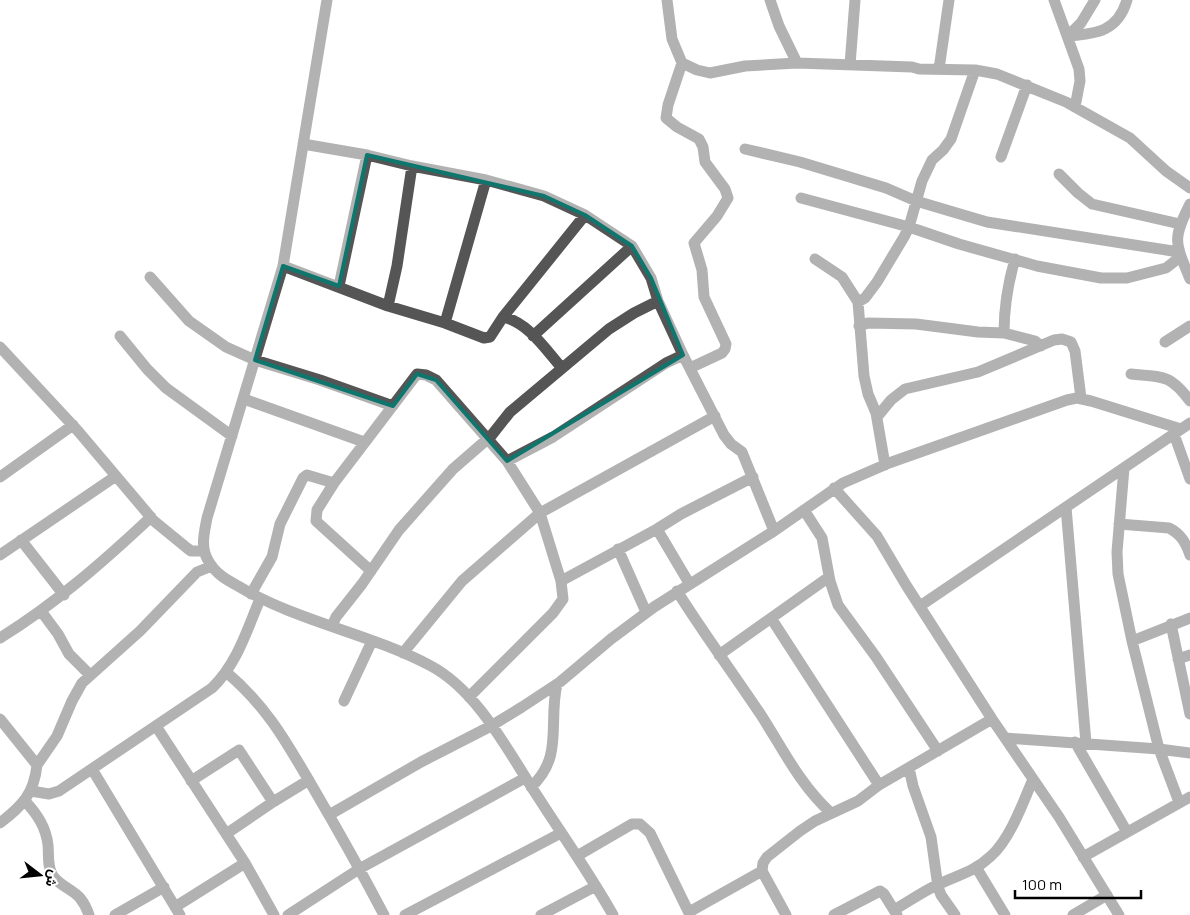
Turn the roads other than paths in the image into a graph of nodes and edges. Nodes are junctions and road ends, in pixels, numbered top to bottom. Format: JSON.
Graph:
{"nodes":[{"id":1,"x":327,"y":0,"type":"edge"},
{"id":2,"x":667,"y":0,"type":"edge"},
{"id":3,"x":770,"y":0,"type":"edge"},
{"id":4,"x":855,"y":0,"type":"edge"},
{"id":5,"x":948,"y":0,"type":"edge"},
{"id":6,"x":1054,"y":0,"type":"edge"},
{"id":7,"x":1095,"y":0,"type":"edge"},
{"id":8,"x":1127,"y":0,"type":"edge"},
{"id":9,"x":1068,"y":36,"type":"junction"},
{"id":10,"x":682,"y":63,"type":"junction"},
{"id":11,"x":797,"y":63,"type":"junction"},
{"id":12,"x":850,"y":65,"type":"junction"},
{"id":13,"x":938,"y":69,"type":"junction"},
{"id":14,"x":975,"y":70,"type":"junction"},
{"id":15,"x":1027,"y":85,"type":"junction"},
{"id":16,"x":1075,"y":107,"type":"junction"},
{"id":17,"x":303,"y":144,"type":"junction"},
{"id":18,"x":745,"y":149,"type":"dead end"},
{"id":19,"x":367,"y":155,"type":"junction"},
{"id":20,"x":1001,"y":157,"type":"dead end"},
{"id":21,"x":412,"y":166,"type":"junction"},
{"id":22,"x":1059,"y":174,"type":"dead end"},
{"id":23,"x":486,"y":180,"type":"junction"},
{"id":24,"x":1190,"y":188,"type":"edge"},
{"id":25,"x":801,"y":198,"type":"dead end"},
{"id":26,"x":916,"y":201,"type":"junction"},
{"id":27,"x":1190,"y":204,"type":"edge"},
{"id":28,"x":585,"y":215,"type":"junction"},
{"id":29,"x":1180,"y":224,"type":"junction"},
{"id":30,"x":909,"y":227,"type":"junction"},
{"id":31,"x":632,"y":246,"type":"junction"},
{"id":32,"x":1179,"y":252,"type":"junction"},
{"id":33,"x":815,"y":259,"type":"dead end"},
{"id":34,"x":1015,"y":259,"type":"junction"},
{"id":35,"x":283,"y":266,"type":"junction"},
{"id":36,"x":150,"y":277,"type":"dead end"},
{"id":37,"x":1190,"y":279,"type":"edge"},
{"id":38,"x":339,"y":286,"type":"junction"},
{"id":39,"x":658,"y":301,"type":"junction"},
{"id":40,"x":858,"y":302,"type":"junction"},
{"id":41,"x":388,"y":306,"type":"junction"},
{"id":42,"x":503,"y":317,"type":"junction"},
{"id":43,"x":445,"y":323,"type":"junction"},
{"id":44,"x":859,"y":326,"type":"junction"},
{"id":45,"x":1190,"y":326,"type":"edge"},
{"id":46,"x":1004,"y":333,"type":"junction"},
{"id":47,"x":120,"y":336,"type":"dead end"},
{"id":48,"x":533,"y":336,"type":"junction"},
{"id":49,"x":1165,"y":342,"type":"dead end"},
{"id":50,"x":1041,"y":346,"type":"junction"},
{"id":51,"x":0,"y":347,"type":"edge"},
{"id":52,"x":683,"y":355,"type":"junction"},
{"id":53,"x":256,"y":360,"type":"junction"},
{"id":54,"x":562,"y":368,"type":"junction"},
{"id":55,"x":690,"y":368,"type":"junction"},
{"id":56,"x":1131,"y":374,"type":"dead end"},
{"id":57,"x":1081,"y":398,"type":"junction"},
{"id":58,"x":244,"y":399,"type":"junction"},
{"id":59,"x":1190,"y":401,"type":"edge"},
{"id":60,"x":393,"y":406,"type":"junction"},
{"id":61,"x":715,"y":416,"type":"junction"},
{"id":62,"x":877,"y":417,"type":"junction"},
{"id":63,"x":73,"y":425,"type":"junction"},
{"id":64,"x":1182,"y":428,"type":"edge"},
{"id":65,"x":232,"y":436,"type":"junction"},
{"id":66,"x":488,"y":439,"type":"junction"},
{"id":67,"x":364,"y":442,"type":"junction"},
{"id":68,"x":507,"y":461,"type":"junction"},
{"id":69,"x":884,"y":465,"type":"junction"},
{"id":70,"x":1124,"y":468,"type":"junction"},
{"id":71,"x":116,"y":476,"type":"junction"},
{"id":72,"x":0,"y":477,"type":"edge"},
{"id":73,"x":753,"y":477,"type":"junction"},
{"id":74,"x":1190,"y":479,"type":"edge"},
{"id":75,"x":334,"y":483,"type":"junction"},
{"id":76,"x":834,"y":488,"type":"junction"},
{"id":77,"x":1066,"y":507,"type":"junction"},
{"id":78,"x":804,"y":510,"type":"junction"},
{"id":79,"x":540,"y":513,"type":"junction"},
{"id":80,"x":151,"y":518,"type":"junction"},
{"id":81,"x":1119,"y":524,"type":"junction"},
{"id":82,"x":657,"y":529,"type":"junction"},
{"id":83,"x":774,"y":531,"type":"junction"},
{"id":84,"x":22,"y":540,"type":"junction"},
{"id":85,"x":618,"y":549,"type":"junction"},
{"id":86,"x":204,"y":551,"type":"junction"},
{"id":87,"x":0,"y":555,"type":"edge"},
{"id":88,"x":1190,"y":555,"type":"edge"},
{"id":89,"x":212,"y":566,"type":"junction"},
{"id":90,"x":371,"y":571,"type":"junction"},
{"id":91,"x":829,"y":578,"type":"junction"},
{"id":92,"x":561,"y":581,"type":"junction"},
{"id":93,"x":689,"y":584,"type":"junction"},
{"id":94,"x":677,"y":591,"type":"junction"},
{"id":95,"x":64,"y":595,"type":"junction"},
{"id":96,"x":256,"y":597,"type":"junction"},
{"id":97,"x":920,"y":606,"type":"junction"},
{"id":98,"x":41,"y":611,"type":"junction"},
{"id":99,"x":646,"y":612,"type":"junction"},
{"id":100,"x":771,"y":618,"type":"junction"},
{"id":101,"x":1190,"y":618,"type":"edge"},
{"id":102,"x":1171,"y":624,"type":"junction"},
{"id":103,"x":332,"y":626,"type":"junction"},
{"id":104,"x":0,"y":638,"type":"edge"},
{"id":105,"x":372,"y":641,"type":"junction"},
{"id":106,"x":1132,"y":641,"type":"junction"},
{"id":107,"x":404,"y":653,"type":"junction"},
{"id":108,"x":718,"y":655,"type":"junction"},
{"id":109,"x":1190,"y":656,"type":"edge"},
{"id":110,"x":1178,"y":659,"type":"junction"},
{"id":111,"x":226,"y":672,"type":"junction"},
{"id":112,"x":90,"y":675,"type":"junction"},
{"id":113,"x":556,"y":684,"type":"junction"},
{"id":114,"x":469,"y":697,"type":"junction"},
{"id":115,"x":1189,"y":700,"type":"edge"},
{"id":116,"x":344,"y":701,"type":"dead end"},
{"id":117,"x":1190,"y":714,"type":"edge"},
{"id":118,"x":992,"y":719,"type":"junction"},
{"id":119,"x":0,"y":720,"type":"edge"},
{"id":120,"x":156,"y":726,"type":"junction"},
{"id":121,"x":491,"y":726,"type":"junction"},
{"id":122,"x":1005,"y":738,"type":"junction"},
{"id":123,"x":1081,"y":743,"type":"junction"},
{"id":124,"x":1158,"y":749,"type":"junction"},
{"id":125,"x":938,"y":751,"type":"junction"},
{"id":126,"x":1190,"y":754,"type":"edge"},
{"id":127,"x":36,"y":765,"type":"junction"},
{"id":128,"x":909,"y":768,"type":"junction"},
{"id":129,"x":92,"y":769,"type":"junction"},
{"id":130,"x":1033,"y":779,"type":"junction"},
{"id":131,"x":309,"y":780,"type":"junction"},
{"id":132,"x":192,"y":781,"type":"junction"},
{"id":133,"x":528,"y":782,"type":"junction"},
{"id":134,"x":880,"y":785,"type":"junction"},
{"id":135,"x":28,"y":796,"type":"junction"},
{"id":136,"x":1185,"y":800,"type":"edge"},
{"id":137,"x":272,"y":802,"type":"junction"},
{"id":138,"x":329,"y":814,"type":"junction"},
{"id":139,"x":831,"y":814,"type":"junction"},
{"id":140,"x":0,"y":823,"type":"edge"},
{"id":141,"x":561,"y":832,"type":"junction"},
{"id":142,"x":1127,"y":832,"type":"junction"},
{"id":143,"x":226,"y":834,"type":"junction"},
{"id":144,"x":577,"y":856,"type":"junction"},
{"id":145,"x":1083,"y":857,"type":"junction"},
{"id":146,"x":245,"y":863,"type":"junction"},
{"id":147,"x":976,"y":867,"type":"junction"},
{"id":148,"x":359,"y":869,"type":"junction"},
{"id":149,"x":762,"y":871,"type":"junction"},
{"id":150,"x":938,"y":884,"type":"junction"},
{"id":151,"x":596,"y":886,"type":"junction"},
{"id":152,"x":164,"y":888,"type":"junction"},
{"id":153,"x":1107,"y":895,"type":"junction"},
{"id":154,"x":178,"y":911,"type":"edge"},
{"id":155,"x":306,"y":911,"type":"edge"},
{"id":156,"x":896,"y":913,"type":"edge"},
{"id":157,"x":689,"y":914,"type":"edge"},
{"id":158,"x":89,"y":915,"type":"edge"},
{"id":159,"x":115,"y":915,"type":"edge"},
{"id":160,"x":274,"y":915,"type":"edge"},
{"id":161,"x":288,"y":915,"type":"edge"},
{"id":162,"x":384,"y":915,"type":"edge"},
{"id":163,"x":405,"y":915,"type":"edge"},
{"id":164,"x":541,"y":915,"type":"edge"},
{"id":165,"x":614,"y":915,"type":"edge"},
{"id":166,"x":786,"y":915,"type":"edge"},
{"id":167,"x":834,"y":915,"type":"edge"},
{"id":168,"x":955,"y":915,"type":"edge"},
{"id":169,"x":1005,"y":915,"type":"edge"},
{"id":170,"x":1073,"y":915,"type":"edge"},
{"id":171,"x":1119,"y":915,"type":"edge"}],
"edges":[{"from":1,"to":17,"type":"street"},
{"from":2,"to":10,"type":"street"},
{"from":3,"to":11,"type":"street"},
{"from":4,"to":12,"type":"street"},
{"from":5,"to":13,"type":"street"},
{"from":6,"to":9,"type":"street"},
{"from":7,"to":9,"type":"street"},
{"from":8,"to":9,"type":"street"},
{"from":9,"to":16,"type":"street"},
{"from":10,"to":11,"type":"street"},
{"from":10,"to":55,"type":"street"},
{"from":11,"to":12,"type":"street"},
{"from":12,"to":13,"type":"street"},
{"from":13,"to":14,"type":"street"},
{"from":14,"to":15,"type":"street"},
{"from":14,"to":26,"type":"street"},
{"from":15,"to":16,"type":"street"},
{"from":15,"to":20,"type":"street"},
{"from":16,"to":24,"type":"street"},
{"from":17,"to":19,"type":"street"},
{"from":17,"to":35,"type":"street"},
{"from":18,"to":26,"type":"street"},
{"from":19,"to":21,"type":"street"},
{"from":19,"to":38,"type":"street"},
{"from":21,"to":23,"type":"street"},
{"from":21,"to":41,"type":"street"},
{"from":22,"to":29,"type":"street"},
{"from":23,"to":28,"type":"street"},
{"from":23,"to":43,"type":"street"},
{"from":25,"to":30,"type":"street"},
{"from":26,"to":30,"type":"street"},
{"from":26,"to":32,"type":"street"},
{"from":27,"to":29,"type":"street"},
{"from":28,"to":31,"type":"street"},
{"from":28,"to":42,"type":"street"},
{"from":29,"to":32,"type":"street"},
{"from":30,"to":34,"type":"street"},
{"from":30,"to":40,"type":"street"},
{"from":31,"to":39,"type":"street"},
{"from":31,"to":48,"type":"street"},
{"from":32,"to":34,"type":"street"},
{"from":32,"to":37,"type":"street"},
{"from":33,"to":40,"type":"street"},
{"from":34,"to":46,"type":"street"},
{"from":35,"to":38,"type":"street"},
{"from":35,"to":53,"type":"street"},
{"from":36,"to":53,"type":"street"},
{"from":38,"to":41,"type":"street"},
{"from":39,"to":52,"type":"street"},
{"from":39,"to":54,"type":"street"},
{"from":40,"to":44,"type":"street"},
{"from":41,"to":43,"type":"street"},
{"from":42,"to":43,"type":"street"},
{"from":42,"to":48,"type":"street"},
{"from":44,"to":46,"type":"street"},
{"from":44,"to":62,"type":"street"},
{"from":45,"to":49,"type":"street"},
{"from":46,"to":50,"type":"street"},
{"from":47,"to":65,"type":"street"},
{"from":48,"to":54,"type":"street"},
{"from":50,"to":57,"type":"street"},
{"from":50,"to":62,"type":"street"},
{"from":51,"to":63,"type":"street"},
{"from":52,"to":55,"type":"street"},
{"from":52,"to":68,"type":"street"},
{"from":53,"to":58,"type":"street"},
{"from":53,"to":60,"type":"street"},
{"from":54,"to":66,"type":"street"},
{"from":55,"to":61,"type":"street"},
{"from":56,"to":59,"type":"street"},
{"from":57,"to":64,"type":"street"},
{"from":57,"to":69,"type":"street"},
{"from":58,"to":65,"type":"street"},
{"from":58,"to":67,"type":"street"},
{"from":60,"to":66,"type":"street"},
{"from":60,"to":67,"type":"street"},
{"from":61,"to":73,"type":"street"},
{"from":61,"to":79,"type":"street"},
{"from":62,"to":69,"type":"street"},
{"from":63,"to":71,"type":"street"},
{"from":63,"to":72,"type":"street"},
{"from":64,"to":70,"type":"street"},
{"from":64,"to":74,"type":"street"},
{"from":65,"to":86,"type":"street"},
{"from":66,"to":68,"type":"street"},
{"from":66,"to":90,"type":"street"},
{"from":67,"to":75,"type":"street"},
{"from":68,"to":79,"type":"street"},
{"from":69,"to":76,"type":"street"},
{"from":70,"to":77,"type":"street"},
{"from":70,"to":81,"type":"street"},
{"from":71,"to":80,"type":"street"},
{"from":71,"to":84,"type":"street"},
{"from":73,"to":82,"type":"street"},
{"from":73,"to":83,"type":"street"},
{"from":75,"to":90,"type":"street"},
{"from":75,"to":96,"type":"street"},
{"from":76,"to":78,"type":"street"},
{"from":76,"to":97,"type":"street"},
{"from":77,"to":97,"type":"street"},
{"from":77,"to":123,"type":"street"},
{"from":78,"to":83,"type":"street"},
{"from":78,"to":91,"type":"street"},
{"from":79,"to":92,"type":"street"},
{"from":79,"to":107,"type":"street"},
{"from":80,"to":86,"type":"street"},
{"from":80,"to":95,"type":"street"},
{"from":81,"to":88,"type":"street"},
{"from":81,"to":106,"type":"street"},
{"from":82,"to":85,"type":"street"},
{"from":82,"to":93,"type":"street"},
{"from":83,"to":93,"type":"street"},
{"from":84,"to":87,"type":"street"},
{"from":84,"to":95,"type":"street"},
{"from":85,"to":92,"type":"street"},
{"from":85,"to":99,"type":"street"},
{"from":86,"to":89,"type":"street"},
{"from":89,"to":96,"type":"street"},
{"from":89,"to":112,"type":"street"},
{"from":90,"to":103,"type":"street"},
{"from":91,"to":100,"type":"street"},
{"from":91,"to":125,"type":"street"},
{"from":92,"to":114,"type":"street"},
{"from":93,"to":94,"type":"street"},
{"from":94,"to":99,"type":"street"},
{"from":94,"to":108,"type":"street"},
{"from":95,"to":98,"type":"street"},
{"from":96,"to":103,"type":"street"},
{"from":96,"to":111,"type":"street"},
{"from":97,"to":118,"type":"street"},
{"from":98,"to":104,"type":"street"},
{"from":98,"to":112,"type":"street"},
{"from":99,"to":113,"type":"street"},
{"from":100,"to":108,"type":"street"},
{"from":100,"to":134,"type":"street"},
{"from":101,"to":102,"type":"street"},
{"from":102,"to":106,"type":"street"},
{"from":102,"to":110,"type":"street"},
{"from":103,"to":105,"type":"street"},
{"from":105,"to":107,"type":"street"},
{"from":105,"to":116,"type":"street"},
{"from":106,"to":124,"type":"street"},
{"from":107,"to":114,"type":"street"},
{"from":108,"to":139,"type":"street"},
{"from":109,"to":110,"type":"street"},
{"from":110,"to":115,"type":"street"},
{"from":111,"to":120,"type":"street"},
{"from":111,"to":131,"type":"street"},
{"from":112,"to":127,"type":"street"},
{"from":113,"to":121,"type":"street"},
{"from":113,"to":133,"type":"street"},
{"from":114,"to":121,"type":"street"},
{"from":115,"to":117,"type":"street"},
{"from":118,"to":122,"type":"street"},
{"from":118,"to":125,"type":"street"},
{"from":119,"to":127,"type":"street"},
{"from":120,"to":129,"type":"street"},
{"from":120,"to":132,"type":"street"},
{"from":121,"to":133,"type":"street"},
{"from":121,"to":138,"type":"street"},
{"from":122,"to":123,"type":"street"},
{"from":122,"to":130,"type":"street"},
{"from":123,"to":124,"type":"street"},
{"from":123,"to":142,"type":"street"},
{"from":124,"to":126,"type":"street"},
{"from":124,"to":136,"type":"street"},
{"from":125,"to":128,"type":"street"},
{"from":127,"to":135,"type":"street"},
{"from":128,"to":134,"type":"street"},
{"from":128,"to":150,"type":"street"},
{"from":129,"to":135,"type":"street"},
{"from":129,"to":152,"type":"street"},
{"from":130,"to":145,"type":"street"},
{"from":130,"to":147,"type":"street"},
{"from":131,"to":137,"type":"street"},
{"from":131,"to":138,"type":"street"},
{"from":132,"to":137,"type":"street"},
{"from":132,"to":143,"type":"street"},
{"from":133,"to":141,"type":"street"},
{"from":133,"to":148,"type":"street"},
{"from":134,"to":139,"type":"street"},
{"from":135,"to":140,"type":"street"},
{"from":135,"to":158,"type":"street"},
{"from":136,"to":142,"type":"street"},
{"from":137,"to":143,"type":"street"},
{"from":138,"to":148,"type":"street"},
{"from":139,"to":149,"type":"street"},
{"from":141,"to":144,"type":"street"},
{"from":141,"to":163,"type":"street"},
{"from":142,"to":145,"type":"street"},
{"from":143,"to":146,"type":"street"},
{"from":144,"to":151,"type":"street"},
{"from":144,"to":157,"type":"street"},
{"from":145,"to":153,"type":"street"},
{"from":146,"to":154,"type":"street"},
{"from":146,"to":160,"type":"street"},
{"from":147,"to":150,"type":"street"},
{"from":147,"to":169,"type":"street"},
{"from":148,"to":155,"type":"street"},
{"from":148,"to":162,"type":"street"},
{"from":149,"to":157,"type":"street"},
{"from":149,"to":166,"type":"street"},
{"from":150,"to":156,"type":"street"},
{"from":150,"to":168,"type":"street"},
{"from":151,"to":164,"type":"street"},
{"from":151,"to":165,"type":"street"},
{"from":152,"to":154,"type":"street"},
{"from":152,"to":159,"type":"street"},
{"from":153,"to":170,"type":"street"},
{"from":153,"to":171,"type":"street"},
{"from":155,"to":161,"type":"street"},
{"from":156,"to":167,"type":"street"}]}
